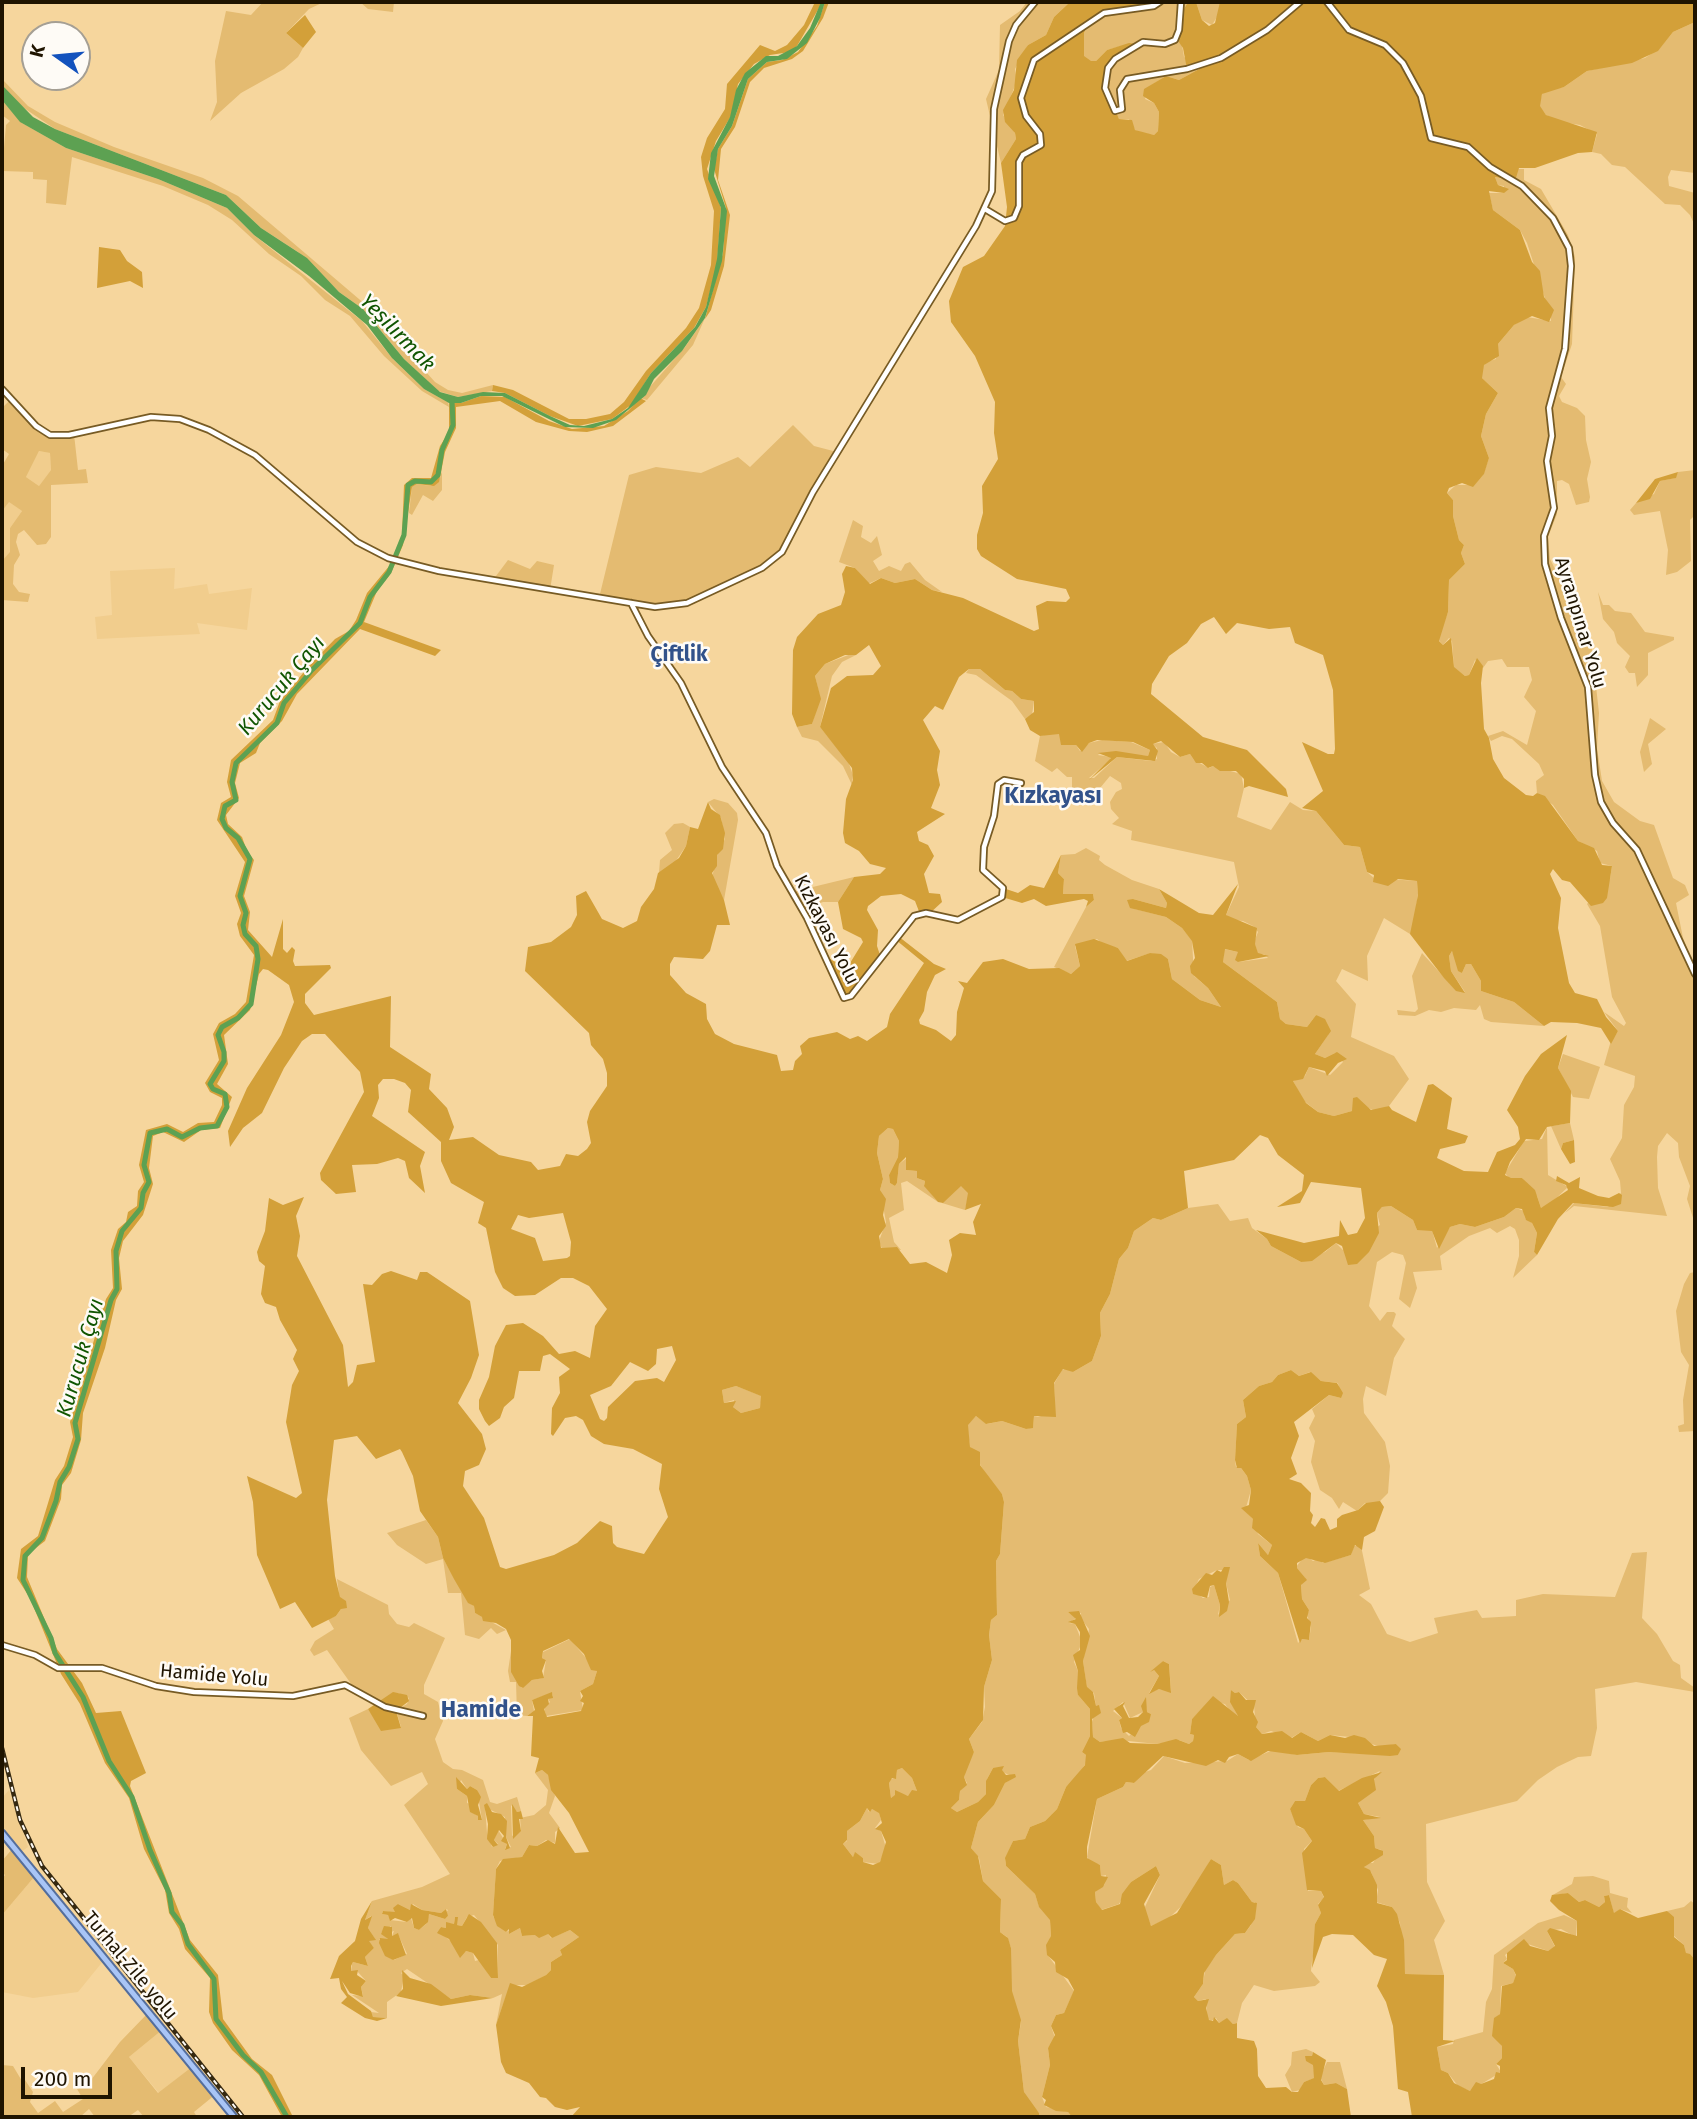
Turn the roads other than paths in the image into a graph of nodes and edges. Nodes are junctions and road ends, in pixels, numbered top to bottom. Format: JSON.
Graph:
{"nodes":[{"id":1,"x":1035,"y":2,"type":"edge"},
{"id":2,"x":1160,"y":2,"type":"edge"},
{"id":3,"x":1181,"y":2,"type":"edge"},
{"id":4,"x":1300,"y":2,"type":"edge"},
{"id":5,"x":1327,"y":2,"type":"edge"},
{"id":6,"x":985,"y":209,"type":"junction"},
{"id":7,"x":2,"y":390,"type":"edge"},
{"id":8,"x":631,"y":603,"type":"junction"},
{"id":9,"x":1021,"y":783,"type":"dead end"},
{"id":10,"x":1695,"y":974,"type":"edge"},
{"id":11,"x":2,"y":1645,"type":"edge"},
{"id":12,"x":423,"y":1716,"type":"dead end"},
{"id":13,"x":2,"y":1833,"type":"edge"},
{"id":14,"x":234,"y":2117,"type":"edge"}],
"edges":[{"from":1,"to":6,"type":"street"},
{"from":2,"to":6,"type":"street"},
{"from":3,"to":4,"type":"street"},
{"from":5,"to":10,"type":"street","name":"Ayranpınar Yolu"},
{"from":6,"to":8,"type":"street"},
{"from":7,"to":8,"type":"street"},
{"from":8,"to":9,"type":"street","name":"Kızkayası Yolu"},
{"from":11,"to":12,"type":"street","name":"Hamide Yolu"},
{"from":13,"to":14,"type":"main road","name":"Turhal-Zile yolu"}]}
